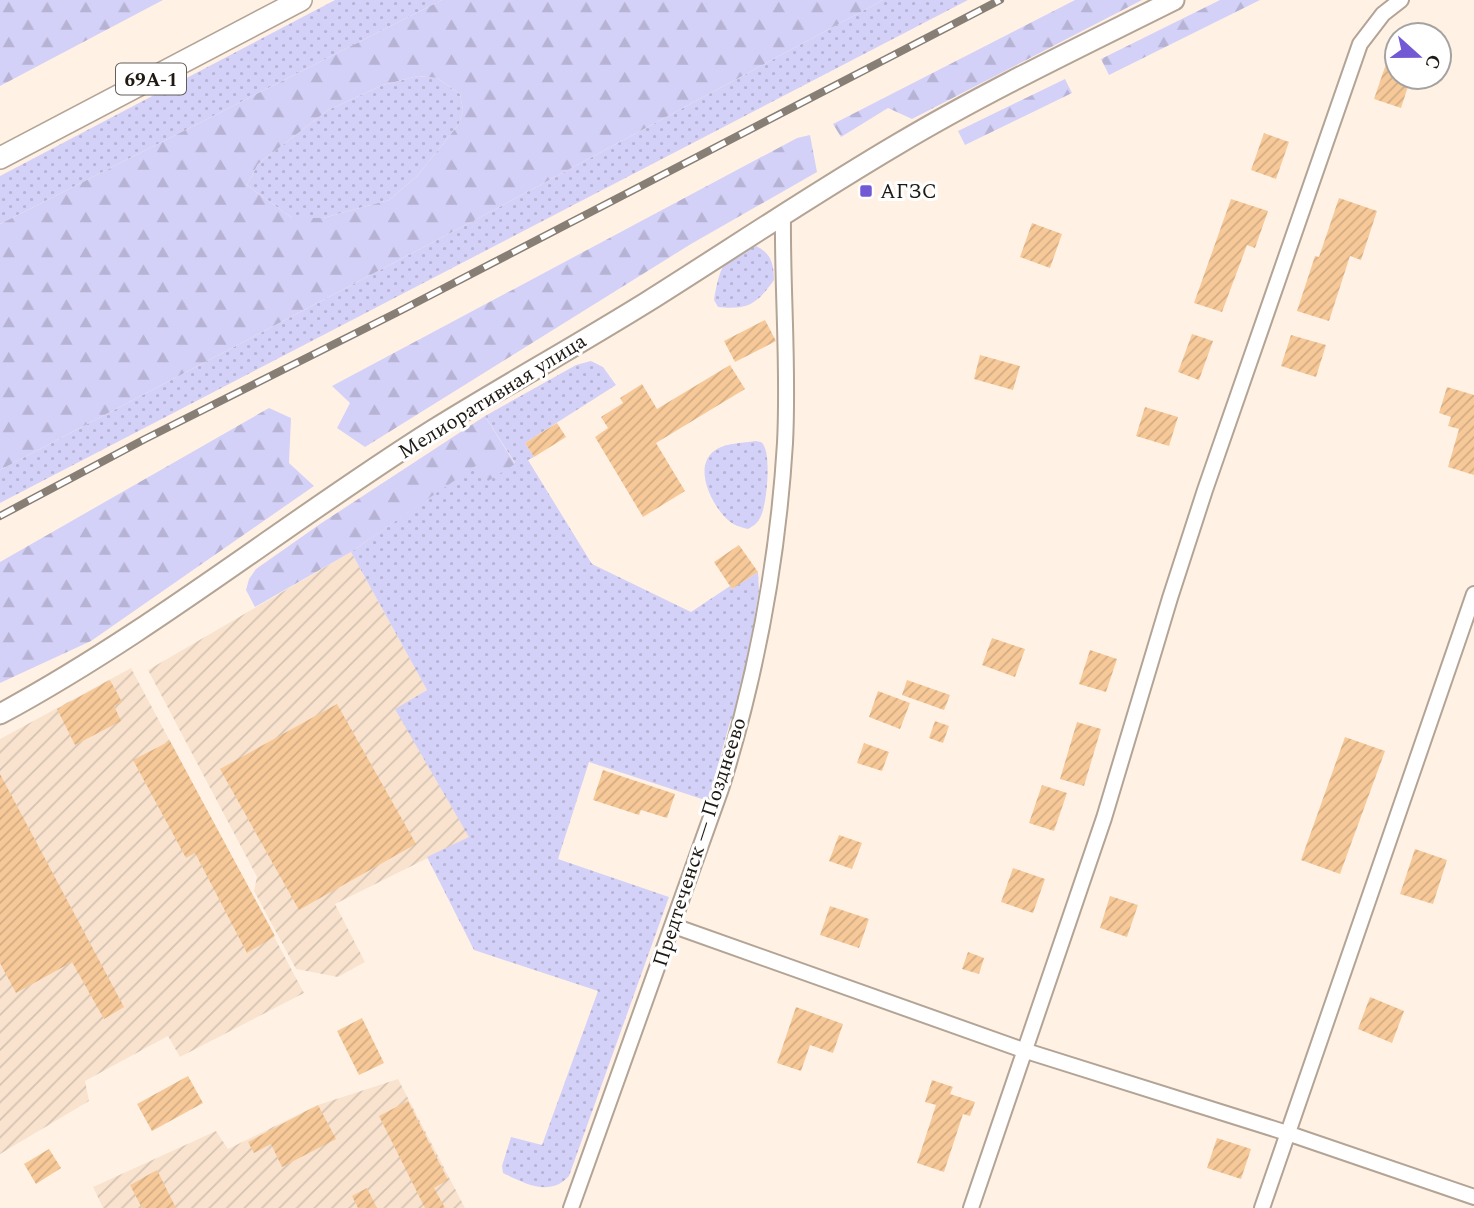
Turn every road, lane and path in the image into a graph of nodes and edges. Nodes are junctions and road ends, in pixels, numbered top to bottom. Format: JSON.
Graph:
{"nodes":[{"id":1,"x":301,"y":0,"type":"edge"},
{"id":2,"x":1174,"y":0,"type":"edge"},
{"id":3,"x":1401,"y":0,"type":"edge"},
{"id":4,"x":0,"y":158,"type":"edge"},
{"id":5,"x":783,"y":213,"type":"junction"},
{"id":6,"x":1474,"y":594,"type":"edge"},
{"id":7,"x":0,"y":714,"type":"edge"},
{"id":8,"x":674,"y":926,"type":"junction"},
{"id":9,"x":1023,"y":1050,"type":"junction"},
{"id":10,"x":1287,"y":1133,"type":"junction"},
{"id":11,"x":1474,"y":1197,"type":"edge"},
{"id":12,"x":571,"y":1208,"type":"edge"},
{"id":13,"x":971,"y":1208,"type":"edge"},
{"id":14,"x":1262,"y":1208,"type":"edge"}],
"edges":[{"from":1,"to":4,"type":"main road","number":"69А-1"},
{"from":2,"to":5,"type":"street","name":"Мелиоративная улица"},
{"from":3,"to":9,"type":"street"},
{"from":5,"to":7,"type":"street","name":"Мелиоративная улица"},
{"from":5,"to":8,"type":"street","name":"Предтеченск — Позднеево"},
{"from":6,"to":10,"type":"street"},
{"from":8,"to":9,"type":"street"},
{"from":8,"to":12,"type":"street","name":"Предтеченск — Позднеево"},
{"from":9,"to":10,"type":"street"},
{"from":9,"to":13,"type":"street"},
{"from":10,"to":11,"type":"street"},
{"from":10,"to":14,"type":"street"}]}
